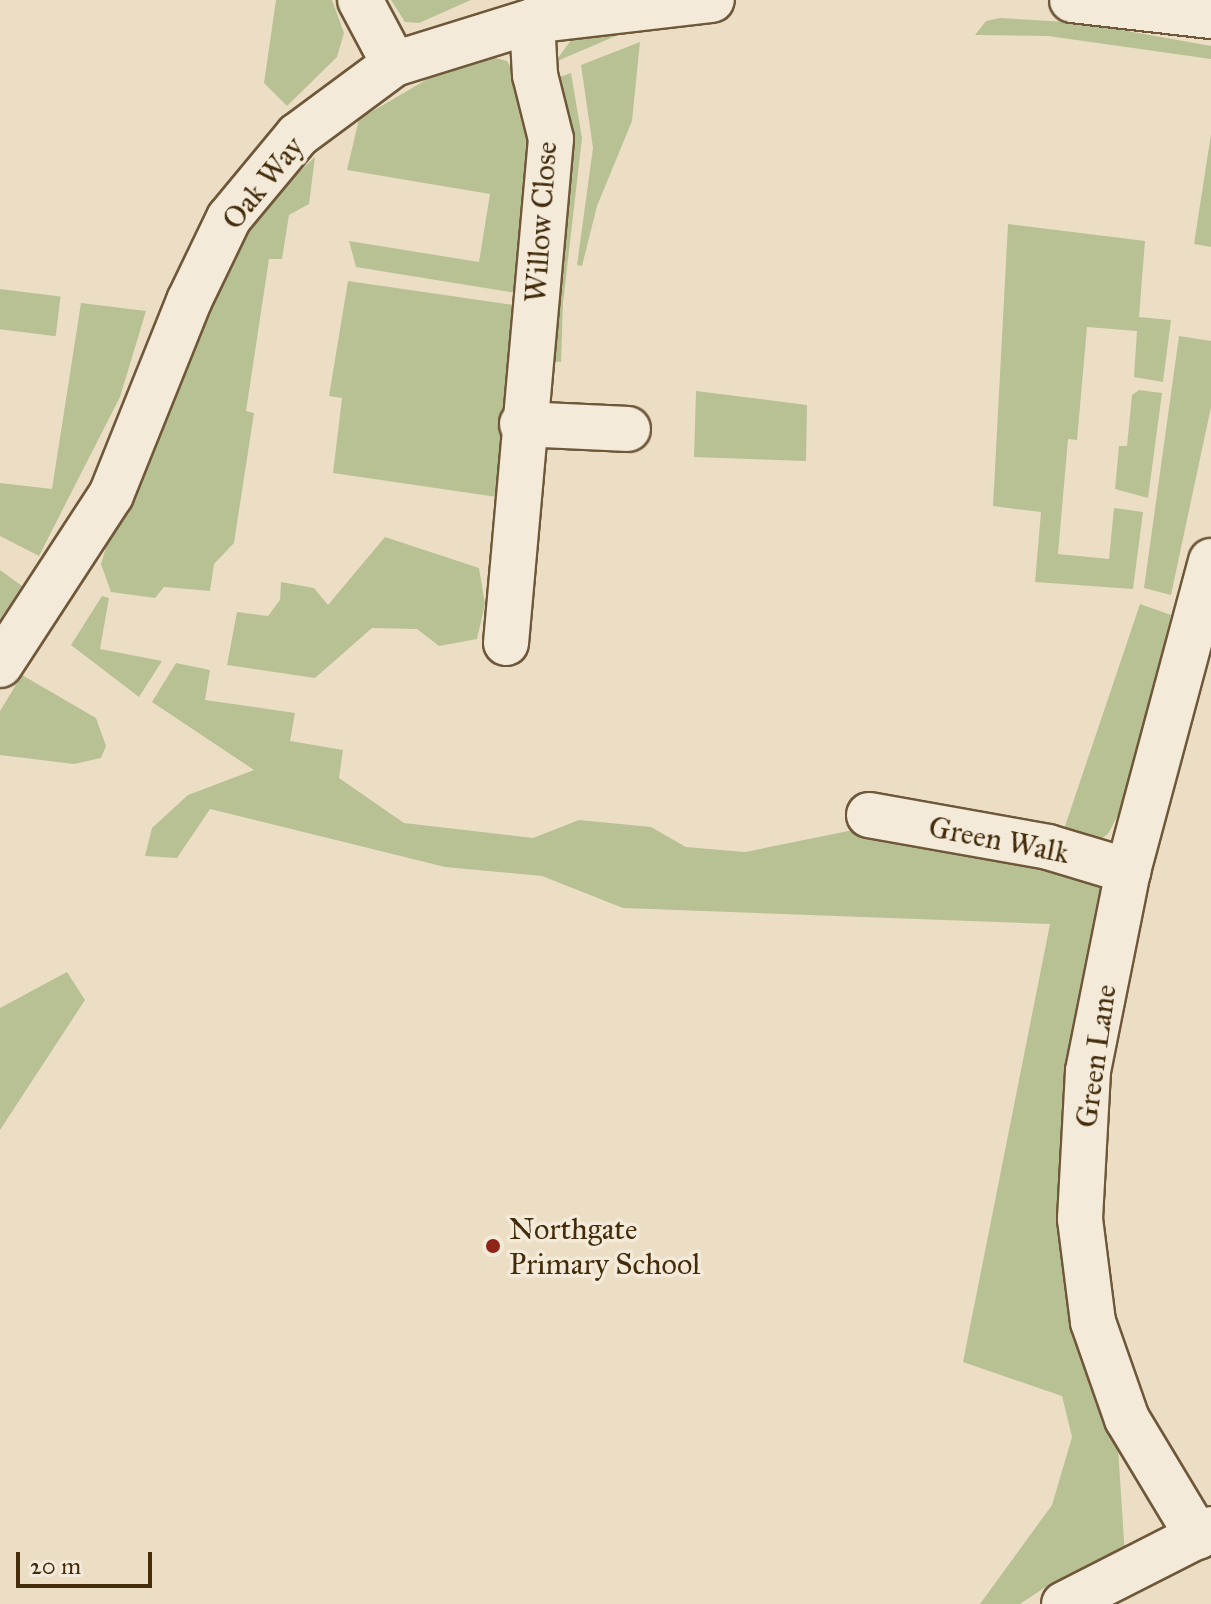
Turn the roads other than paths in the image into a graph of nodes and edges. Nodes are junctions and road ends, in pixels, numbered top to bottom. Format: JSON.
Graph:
{"nodes":[{"id":1,"x":360,"y":0,"type":"edge"},
{"id":2,"x":712,"y":0,"type":"edge"},
{"id":3,"x":1072,"y":0,"type":"edge"},
{"id":4,"x":1211,"y":16,"type":"edge"},
{"id":5,"x":532,"y":21,"type":"junction"},
{"id":6,"x":394,"y":64,"type":"junction"},
{"id":7,"x":522,"y":424,"type":"junction"},
{"id":8,"x":628,"y":429,"type":"dead end"},
{"id":9,"x":1211,"y":561,"type":"edge"},
{"id":10,"x":506,"y":643,"type":"dead end"},
{"id":11,"x":0,"y":665,"type":"edge"},
{"id":12,"x":869,"y":815,"type":"dead end"},
{"id":13,"x":1128,"y":871,"type":"junction"},
{"id":14,"x":1205,"y":1533,"type":"edge"},
{"id":15,"x":1064,"y":1604,"type":"edge"}],
"edges":[{"from":1,"to":6,"type":"street"},
{"from":2,"to":5,"type":"street","name":"Oak Way"},
{"from":3,"to":4,"type":"street"},
{"from":5,"to":6,"type":"street","name":"Oak Way"},
{"from":5,"to":7,"type":"street","name":"Willow Close"},
{"from":6,"to":11,"type":"street","name":"Oak Way"},
{"from":7,"to":8,"type":"street"},
{"from":7,"to":10,"type":"street","name":"Willow Close"},
{"from":9,"to":13,"type":"street","name":"Green Lane"},
{"from":12,"to":13,"type":"street","name":"Green Walk"},
{"from":13,"to":14,"type":"street","name":"Green Lane"},
{"from":14,"to":15,"type":"street"}]}
